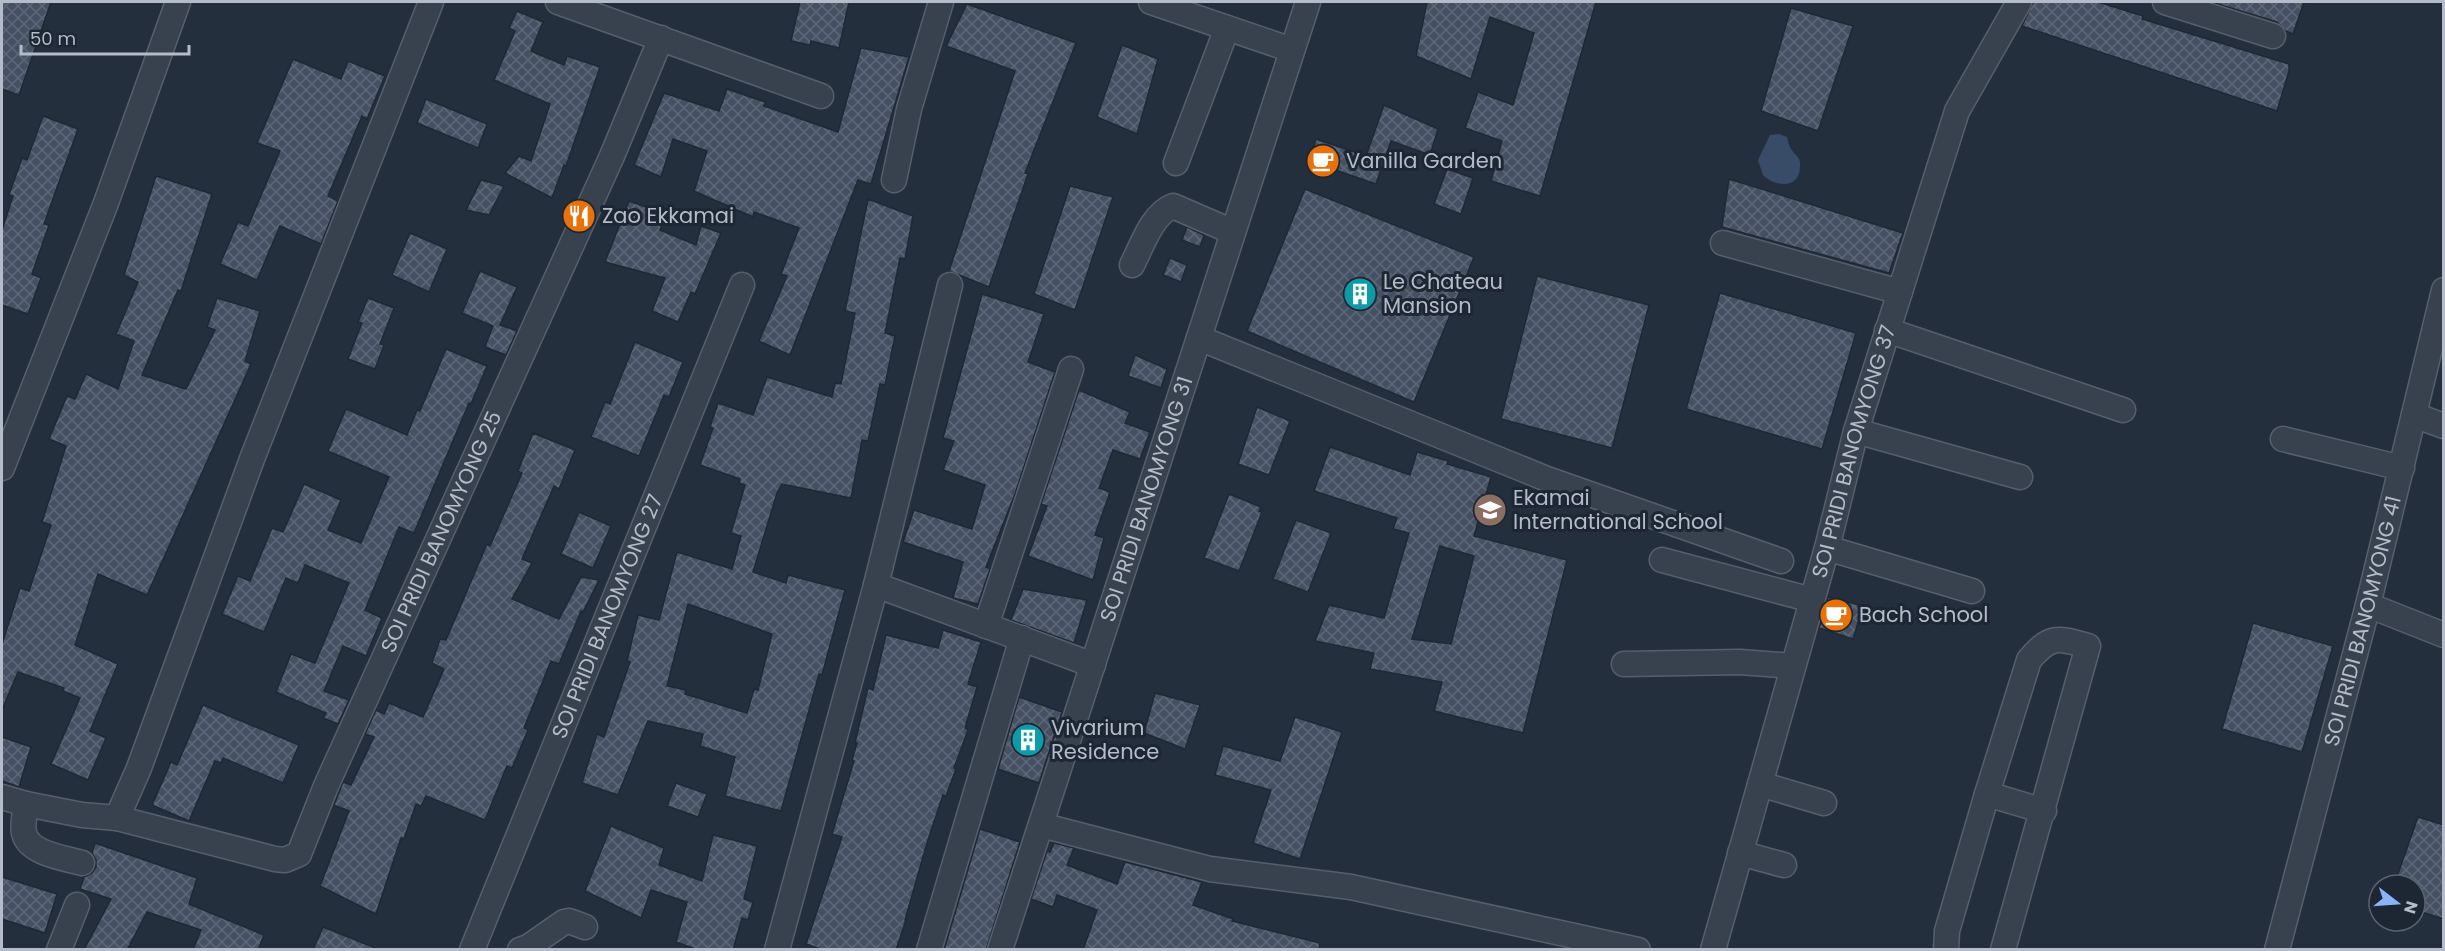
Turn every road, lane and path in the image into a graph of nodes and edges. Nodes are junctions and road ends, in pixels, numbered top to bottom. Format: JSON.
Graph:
{"nodes":[{"id":1,"x":178,"y":2,"type":"edge"},
{"id":2,"x":431,"y":2,"type":"edge"},
{"id":3,"x":558,"y":2,"type":"edge"},
{"id":4,"x":941,"y":2,"type":"edge"},
{"id":5,"x":1151,"y":2,"type":"edge"},
{"id":6,"x":1308,"y":2,"type":"edge"},
{"id":7,"x":2019,"y":2,"type":"edge"},
{"id":8,"x":2165,"y":2,"type":"edge"},
{"id":9,"x":1227,"y":28,"type":"junction"},
{"id":10,"x":2273,"y":36,"type":"dead end"},
{"id":11,"x":661,"y":38,"type":"junction"},
{"id":12,"x":1292,"y":50,"type":"junction"},
{"id":13,"x":821,"y":96,"type":"dead end"},
{"id":14,"x":1176,"y":163,"type":"dead end"},
{"id":15,"x":894,"y":180,"type":"dead end"},
{"id":16,"x":1233,"y":232,"type":"junction"},
{"id":17,"x":1724,"y":243,"type":"dead end"},
{"id":18,"x":1132,"y":265,"type":"dead end"},
{"id":19,"x":742,"y":285,"type":"dead end"},
{"id":20,"x":950,"y":285,"type":"dead end"},
{"id":21,"x":2444,"y":290,"type":"edge"},
{"id":22,"x":1900,"y":292,"type":"junction"},
{"id":23,"x":1887,"y":330,"type":"junction"},
{"id":24,"x":1198,"y":338,"type":"junction"},
{"id":25,"x":1071,"y":369,"type":"dead end"},
{"id":26,"x":2123,"y":410,"type":"dead end"},
{"id":27,"x":2415,"y":415,"type":"junction"},
{"id":28,"x":2444,"y":426,"type":"edge"},
{"id":29,"x":1856,"y":431,"type":"junction"},
{"id":30,"x":2283,"y":439,"type":"dead end"},
{"id":31,"x":2,"y":468,"type":"edge"},
{"id":32,"x":2402,"y":468,"type":"junction"},
{"id":33,"x":2020,"y":477,"type":"dead end"},
{"id":34,"x":1827,"y":548,"type":"junction"},
{"id":35,"x":1662,"y":560,"type":"dead end"},
{"id":36,"x":1781,"y":561,"type":"dead end"},
{"id":37,"x":876,"y":585,"type":"junction"},
{"id":38,"x":1972,"y":591,"type":"dead end"},
{"id":39,"x":1812,"y":600,"type":"junction"},
{"id":40,"x":2368,"y":605,"type":"junction"},
{"id":41,"x":986,"y":626,"type":"junction"},
{"id":42,"x":2444,"y":635,"type":"edge"},
{"id":43,"x":1022,"y":638,"type":"junction"},
{"id":44,"x":1624,"y":664,"type":"dead end"},
{"id":45,"x":1093,"y":665,"type":"junction"},
{"id":46,"x":1793,"y":666,"type":"junction"},
{"id":47,"x":1760,"y":784,"type":"junction"},
{"id":48,"x":1987,"y":794,"type":"junction"},
{"id":49,"x":2,"y":797,"type":"edge"},
{"id":50,"x":1824,"y":803,"type":"dead end"},
{"id":51,"x":26,"y":804,"type":"junction"},
{"id":52,"x":2044,"y":811,"type":"junction"},
{"id":53,"x":117,"y":818,"type":"junction"},
{"id":54,"x":1041,"y":825,"type":"junction"},
{"id":55,"x":1740,"y":853,"type":"junction"},
{"id":56,"x":82,"y":863,"type":"dead end"},
{"id":57,"x":1784,"y":865,"type":"dead end"},
{"id":58,"x":76,"y":905,"type":"dead end"},
{"id":59,"x":585,"y":927,"type":"dead end"},
{"id":60,"x":59,"y":950,"type":"edge"},
{"id":61,"x":472,"y":950,"type":"edge"},
{"id":62,"x":520,"y":950,"type":"edge"},
{"id":63,"x":777,"y":950,"type":"edge"},
{"id":64,"x":929,"y":950,"type":"edge"},
{"id":65,"x":1000,"y":950,"type":"edge"},
{"id":66,"x":1638,"y":950,"type":"edge"},
{"id":67,"x":1713,"y":950,"type":"edge"},
{"id":68,"x":1946,"y":950,"type":"edge"},
{"id":69,"x":2003,"y":950,"type":"edge"},
{"id":70,"x":2277,"y":950,"type":"edge"}],
"edges":[{"from":1,"to":31,"type":"street"},
{"from":2,"to":53,"type":"street"},
{"from":3,"to":11,"type":"street"},
{"from":4,"to":15,"type":"street"},
{"from":5,"to":9,"type":"street"},
{"from":6,"to":12,"type":"street","name":"SOI PRIDI BANOMYONG 31"},
{"from":7,"to":22,"type":"street","name":"SOI PRIDI BANOMYONG 37"},
{"from":8,"to":10,"type":"street"},
{"from":9,"to":12,"type":"street"},
{"from":9,"to":14,"type":"street"},
{"from":11,"to":13,"type":"street"},
{"from":11,"to":53,"type":"street","name":"SOI PRIDI BANOMYONG 25"},
{"from":12,"to":16,"type":"street","name":"SOI PRIDI BANOMYONG 31"},
{"from":16,"to":18,"type":"street"},
{"from":16,"to":24,"type":"street","name":"SOI PRIDI BANOMYONG 31"},
{"from":17,"to":22,"type":"street"},
{"from":19,"to":61,"type":"street","name":"SOI PRIDI BANOMYONG 27"},
{"from":20,"to":37,"type":"street"},
{"from":21,"to":27,"type":"street","name":"SOI PRIDI BANOMYONG 41"},
{"from":22,"to":23,"type":"street","name":"SOI PRIDI BANOMYONG 37"},
{"from":23,"to":26,"type":"street"},
{"from":23,"to":29,"type":"street","name":"SOI PRIDI BANOMYONG 37"},
{"from":24,"to":36,"type":"street"},
{"from":24,"to":45,"type":"street","name":"SOI PRIDI BANOMYONG 31"},
{"from":25,"to":41,"type":"street"},
{"from":27,"to":28,"type":"street"},
{"from":27,"to":32,"type":"street","name":"SOI PRIDI BANOMYONG 41"},
{"from":29,"to":33,"type":"street"},
{"from":29,"to":34,"type":"street","name":"SOI PRIDI BANOMYONG 37"},
{"from":30,"to":32,"type":"street"},
{"from":32,"to":40,"type":"street","name":"SOI PRIDI BANOMYONG 41"},
{"from":34,"to":38,"type":"street"},
{"from":34,"to":39,"type":"street","name":"SOI PRIDI BANOMYONG 37"},
{"from":35,"to":39,"type":"street"},
{"from":37,"to":41,"type":"street"},
{"from":37,"to":63,"type":"street"},
{"from":39,"to":46,"type":"street","name":"SOI PRIDI BANOMYONG 37"},
{"from":40,"to":42,"type":"street"},
{"from":40,"to":70,"type":"street","name":"SOI PRIDI BANOMYONG 41"},
{"from":41,"to":43,"type":"street"},
{"from":43,"to":45,"type":"street"},
{"from":43,"to":64,"type":"street"},
{"from":44,"to":46,"type":"street"},
{"from":45,"to":54,"type":"street","name":"SOI PRIDI BANOMYONG 31"},
{"from":46,"to":47,"type":"street","name":"SOI PRIDI BANOMYONG 37"},
{"from":47,"to":50,"type":"street"},
{"from":47,"to":55,"type":"street","name":"SOI PRIDI BANOMYONG 37"},
{"from":48,"to":52,"type":"street"},
{"from":48,"to":52,"type":"street"},
{"from":48,"to":68,"type":"street"},
{"from":49,"to":51,"type":"street","name":"SOI PRIDI BANOMYONG 25"},
{"from":51,"to":53,"type":"street","name":"SOI PRIDI BANOMYONG 25"},
{"from":51,"to":56,"type":"street"},
{"from":52,"to":69,"type":"street"},
{"from":54,"to":65,"type":"street","name":"SOI PRIDI BANOMYONG 31"},
{"from":54,"to":66,"type":"street"},
{"from":55,"to":57,"type":"street"},
{"from":55,"to":67,"type":"street","name":"SOI PRIDI BANOMYONG 37"},
{"from":58,"to":60,"type":"street"},
{"from":59,"to":62,"type":"street"}]}
